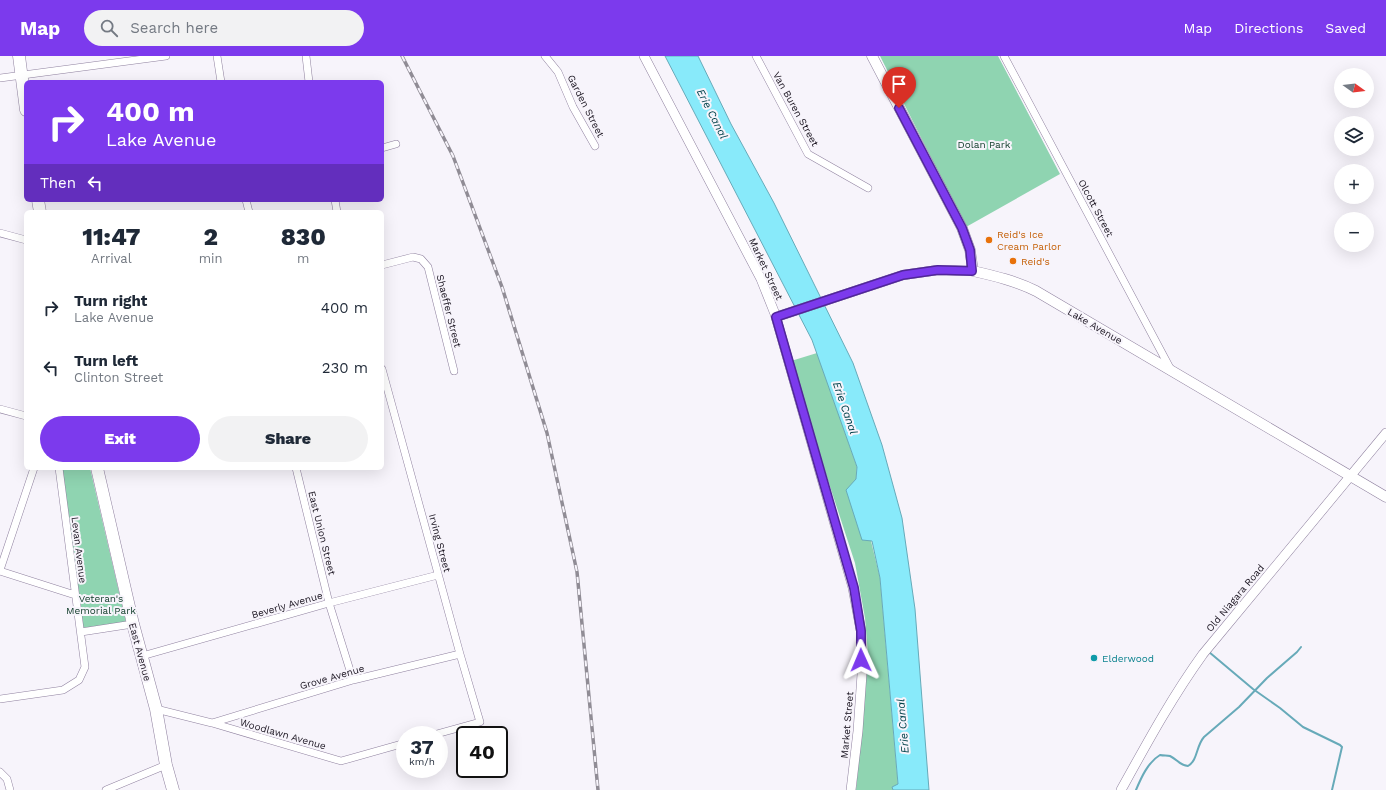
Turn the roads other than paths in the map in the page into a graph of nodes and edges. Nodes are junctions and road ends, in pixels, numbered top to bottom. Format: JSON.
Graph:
{"nodes":[{"id":1,"x":19,"y":56,"type":"edge"},
{"id":2,"x":166,"y":56,"type":"edge"},
{"id":3,"x":217,"y":56,"type":"edge"},
{"id":4,"x":306,"y":56,"type":"edge"},
{"id":5,"x":545,"y":56,"type":"edge"},
{"id":6,"x":644,"y":56,"type":"edge"},
{"id":7,"x":756,"y":56,"type":"edge"},
{"id":8,"x":872,"y":56,"type":"edge"},
{"id":9,"x":1004,"y":56,"type":"edge"},
{"id":10,"x":130,"y":59,"type":"edge"},
{"id":11,"x":21,"y":75,"type":"junction"},
{"id":12,"x":0,"y":78,"type":"edge"},
{"id":13,"x":221,"y":80,"type":"edge"},
{"id":14,"x":309,"y":80,"type":"edge"},
{"id":15,"x":24,"y":96,"type":"edge"},
{"id":16,"x":396,"y":144,"type":"dead end"},
{"id":17,"x":595,"y":146,"type":"dead end"},
{"id":18,"x":384,"y":147,"type":"edge"},
{"id":19,"x":868,"y":188,"type":"dead end"},
{"id":20,"x":0,"y":232,"type":"edge"},
{"id":21,"x":24,"y":239,"type":"edge"},
{"id":22,"x":384,"y":264,"type":"edge"},
{"id":23,"x":972,"y":271,"type":"junction"},
{"id":24,"x":776,"y":317,"type":"junction"},
{"id":25,"x":1171,"y":370,"type":"junction"},
{"id":26,"x":454,"y":371,"type":"dead end"},
{"id":27,"x":384,"y":377,"type":"edge"},
{"id":28,"x":0,"y":410,"type":"edge"},
{"id":29,"x":24,"y":416,"type":"edge"},
{"id":30,"x":1386,"y":433,"type":"edge"},
{"id":31,"x":33,"y":470,"type":"edge"},
{"id":32,"x":59,"y":470,"type":"edge"},
{"id":33,"x":97,"y":470,"type":"edge"},
{"id":34,"x":296,"y":470,"type":"edge"},
{"id":35,"x":1349,"y":476,"type":"junction"},
{"id":36,"x":1386,"y":497,"type":"edge"},
{"id":37,"x":0,"y":571,"type":"edge"},
{"id":38,"x":438,"y":575,"type":"junction"},
{"id":39,"x":75,"y":595,"type":"junction"},
{"id":40,"x":329,"y":603,"type":"junction"},
{"id":41,"x":132,"y":624,"type":"junction"},
{"id":42,"x":81,"y":632,"type":"junction"},
{"id":43,"x":460,"y":654,"type":"junction"},
{"id":44,"x":142,"y":656,"type":"junction"},
{"id":45,"x":353,"y":680,"type":"junction"},
{"id":46,"x":0,"y":699,"type":"edge"},
{"id":47,"x":156,"y":709,"type":"junction"},
{"id":48,"x":212,"y":723,"type":"junction"},
{"id":49,"x":448,"y":731,"type":"edge"},
{"id":50,"x":396,"y":746,"type":"edge"},
{"id":51,"x":166,"y":765,"type":"junction"},
{"id":52,"x":0,"y":772,"type":"edge"},
{"id":53,"x":10,"y":790,"type":"edge"},
{"id":54,"x":106,"y":790,"type":"edge"},
{"id":55,"x":173,"y":790,"type":"edge"},
{"id":56,"x":851,"y":790,"type":"edge"},
{"id":57,"x":1121,"y":790,"type":"edge"}],
"edges":[{"from":1,"to":11,"type":"highway"},
{"from":2,"to":10,"type":"street"},
{"from":3,"to":13,"type":"street"},
{"from":4,"to":14,"type":"street"},
{"from":5,"to":17,"type":"street","name":"Garden Street"},
{"from":6,"to":24,"type":"street","name":"Market Street"},
{"from":7,"to":19,"type":"street","name":"Van Buren Street"},
{"from":8,"to":23,"type":"main road"},
{"from":9,"to":25,"type":"street","name":"Olcott Street"},
{"from":10,"to":11,"type":"street"},
{"from":11,"to":12,"type":"street"},
{"from":11,"to":15,"type":"highway"},
{"from":16,"to":18,"type":"street"},
{"from":20,"to":21,"type":"street"},
{"from":22,"to":26,"type":"street","name":"Shaeffer Street"},
{"from":23,"to":24,"type":"street","name":"Lake Avenue"},
{"from":23,"to":25,"type":"main road","name":"Lake Avenue"},
{"from":24,"to":56,"type":"street","name":"Market Street"},
{"from":25,"to":35,"type":"main road","name":"Lake Avenue"},
{"from":27,"to":38,"type":"street","name":"Irving Street"},
{"from":28,"to":29,"type":"street"},
{"from":30,"to":35,"type":"street","name":"Old Niagara Road"},
{"from":31,"to":37,"type":"street"},
{"from":32,"to":39,"type":"street","name":"Levan Avenue"},
{"from":33,"to":41,"type":"highway","name":"East Avenue"},
{"from":34,"to":40,"type":"street","name":"East Union Street"},
{"from":35,"to":36,"type":"main road","name":"Lake Avenue"},
{"from":35,"to":57,"type":"street","name":"Old Niagara Road"},
{"from":37,"to":39,"type":"street"},
{"from":38,"to":40,"type":"street","name":"Beverly Avenue"},
{"from":38,"to":43,"type":"street","name":"Irving Street"},
{"from":39,"to":42,"type":"street","name":"Levan Avenue"},
{"from":40,"to":44,"type":"street","name":"Beverly Avenue"},
{"from":40,"to":45,"type":"street","name":"East Union Street"},
{"from":41,"to":42,"type":"street"},
{"from":41,"to":44,"type":"highway","name":"East Avenue"},
{"from":42,"to":46,"type":"street","name":"Levan Avenue"},
{"from":43,"to":45,"type":"street","name":"Grove Avenue"},
{"from":43,"to":49,"type":"street","name":"Irving Street"},
{"from":44,"to":47,"type":"highway","name":"East Avenue"},
{"from":45,"to":48,"type":"street","name":"Grove Avenue"},
{"from":47,"to":48,"type":"street","name":"Woodlawn Avenue"},
{"from":47,"to":51,"type":"highway","name":"East Avenue"},
{"from":48,"to":50,"type":"street","name":"Woodlawn Avenue"},
{"from":51,"to":54,"type":"street"},
{"from":51,"to":55,"type":"highway","name":"East Avenue"},
{"from":52,"to":53,"type":"street"}]}
